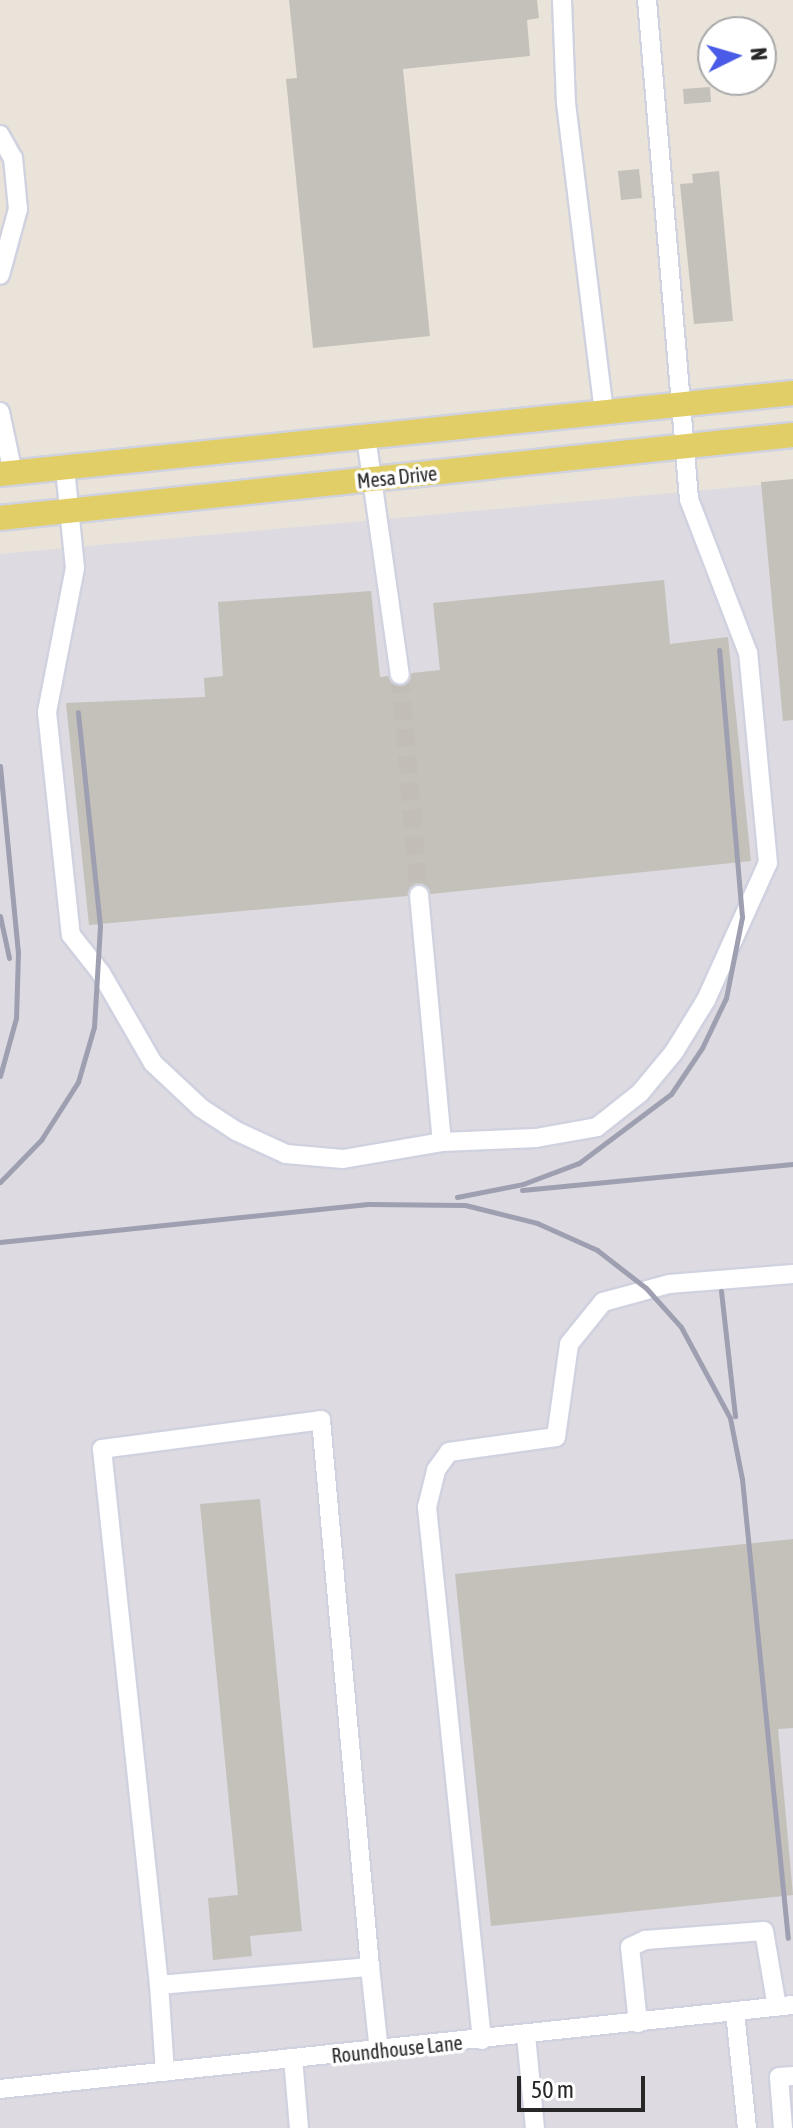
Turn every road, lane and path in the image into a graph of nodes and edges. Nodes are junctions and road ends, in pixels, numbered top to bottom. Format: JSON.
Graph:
{"nodes":[{"id":1,"x":562,"y":0,"type":"edge"},
{"id":2,"x":647,"y":0,"type":"edge"},
{"id":3,"x":0,"y":135,"type":"edge"},
{"id":4,"x":0,"y":275,"type":"edge"},
{"id":5,"x":793,"y":393,"type":"edge"},
{"id":6,"x":681,"y":406,"type":"junction"},
{"id":7,"x":0,"y":412,"type":"edge"},
{"id":8,"x":604,"y":412,"type":"junction"},
{"id":9,"x":793,"y":435,"type":"edge"},
{"id":10,"x":366,"y":437,"type":"junction"},
{"id":11,"x":683,"y":448,"type":"junction"},
{"id":12,"x":65,"y":468,"type":"junction"},
{"id":13,"x":7,"y":474,"type":"edge"},
{"id":14,"x":374,"y":480,"type":"junction"},
{"id":15,"x":71,"y":511,"type":"junction"},
{"id":16,"x":0,"y":518,"type":"edge"},
{"id":17,"x":400,"y":675,"type":"tunnel mouth"},
{"id":18,"x":419,"y":895,"type":"tunnel mouth"},
{"id":19,"x":442,"y":1142,"type":"junction"},
{"id":20,"x":793,"y":1274,"type":"edge"},
{"id":21,"x":370,"y":1967,"type":"junction"},
{"id":22,"x":159,"y":1985,"type":"junction"},
{"id":23,"x":785,"y":2006,"type":"edge"},
{"id":24,"x":735,"y":2012,"type":"junction"},
{"id":25,"x":638,"y":2023,"type":"junction"},
{"id":26,"x":526,"y":2035,"type":"junction"},
{"id":27,"x":482,"y":2040,"type":"junction"},
{"id":28,"x":379,"y":2051,"type":"junction"},
{"id":29,"x":293,"y":2058,"type":"junction"},
{"id":30,"x":165,"y":2072,"type":"junction"},
{"id":31,"x":793,"y":2076,"type":"edge"},
{"id":32,"x":0,"y":2089,"type":"edge"},
{"id":33,"x":299,"y":2128,"type":"edge"},
{"id":34,"x":535,"y":2128,"type":"edge"},
{"id":35,"x":747,"y":2128,"type":"edge"},
{"id":36,"x":783,"y":2128,"type":"edge"}],
"edges":[{"from":1,"to":8,"type":"street"},
{"from":2,"to":6,"type":"street"},
{"from":3,"to":4,"type":"street"},
{"from":5,"to":6,"type":"main road"},
{"from":6,"to":8,"type":"main road"},
{"from":6,"to":11,"type":"street"},
{"from":7,"to":13,"type":"street"},
{"from":8,"to":10,"type":"main road"},
{"from":9,"to":11,"type":"main road","name":"Mesa Drive"},
{"from":10,"to":12,"type":"main road"},
{"from":10,"to":14,"type":"street"},
{"from":11,"to":14,"type":"main road","name":"Mesa Drive"},
{"from":11,"to":19,"type":"street"},
{"from":12,"to":13,"type":"main road"},
{"from":12,"to":15,"type":"street"},
{"from":14,"to":15,"type":"main road","name":"Mesa Drive"},
{"from":14,"to":17,"type":"street"},
{"from":15,"to":16,"type":"main road","name":"Mesa Drive"},
{"from":15,"to":19,"type":"street"},
{"from":18,"to":19,"type":"street"},
{"from":20,"to":27,"type":"street"},
{"from":21,"to":22,"type":"street"},
{"from":21,"to":22,"type":"street"},
{"from":21,"to":28,"type":"street"},
{"from":22,"to":30,"type":"street"},
{"from":23,"to":24,"type":"street","name":"Roundhouse Lane"},
{"from":23,"to":25,"type":"street"},
{"from":24,"to":25,"type":"street","name":"Roundhouse Lane"},
{"from":24,"to":35,"type":"street"},
{"from":25,"to":26,"type":"street","name":"Roundhouse Lane"},
{"from":26,"to":27,"type":"street","name":"Roundhouse Lane"},
{"from":26,"to":34,"type":"street"},
{"from":27,"to":28,"type":"street","name":"Roundhouse Lane"},
{"from":28,"to":29,"type":"street","name":"Roundhouse Lane"},
{"from":29,"to":30,"type":"street","name":"Roundhouse Lane"},
{"from":29,"to":33,"type":"street"},
{"from":30,"to":32,"type":"street","name":"Roundhouse Lane"},
{"from":31,"to":36,"type":"street"}]}
